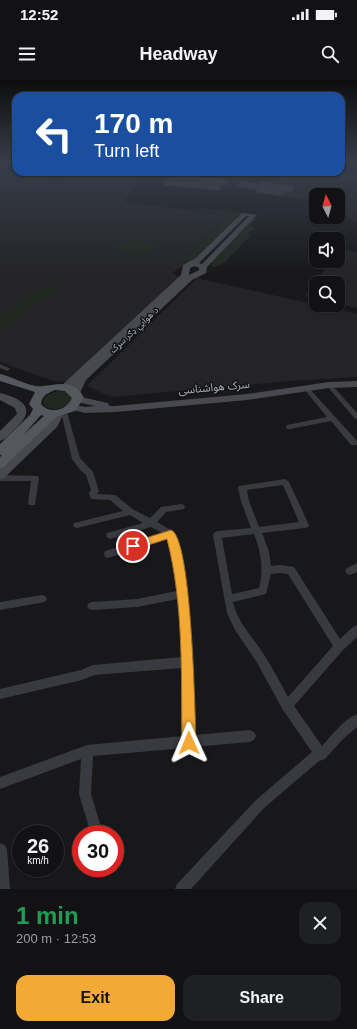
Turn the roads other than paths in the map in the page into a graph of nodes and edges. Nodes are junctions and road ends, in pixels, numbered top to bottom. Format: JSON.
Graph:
{"nodes":[{"id":1,"x":187,"y":268,"type":"junction"},
{"id":2,"x":201,"y":270,"type":"junction"},
{"id":3,"x":98,"y":365,"type":"junction"},
{"id":4,"x":0,"y":366,"type":"edge"},
{"id":5,"x":4,"y":373,"type":"edge"},
{"id":6,"x":357,"y":384,"type":"edge"},
{"id":7,"x":329,"y":385,"type":"junction"},
{"id":8,"x":0,"y":386,"type":"edge"},
{"id":9,"x":65,"y":388,"type":"junction"},
{"id":10,"x":311,"y":388,"type":"junction"},
{"id":11,"x":46,"y":390,"type":"junction"},
{"id":12,"x":0,"y":396,"type":"edge"},
{"id":13,"x":97,"y":404,"type":"junction"},
{"id":14,"x":36,"y":406,"type":"junction"},
{"id":15,"x":67,"y":406,"type":"junction"},
{"id":16,"x":357,"y":417,"type":"edge"},
{"id":17,"x":332,"y":418,"type":"junction"},
{"id":18,"x":290,"y":427,"type":"dead end"},
{"id":19,"x":0,"y":437,"type":"edge"},
{"id":20,"x":354,"y":443,"type":"dead end"},
{"id":21,"x":0,"y":451,"type":"edge"},
{"id":22,"x":0,"y":464,"type":"edge"},
{"id":23,"x":0,"y":475,"type":"edge"},
{"id":24,"x":0,"y":478,"type":"edge"},
{"id":25,"x":32,"y":503,"type":"dead end"},
{"id":26,"x":181,"y":507,"type":"dead end"},
{"id":27,"x":131,"y":512,"type":"junction"},
{"id":28,"x":77,"y":524,"type":"dead end"},
{"id":29,"x":150,"y":524,"type":"junction"},
{"id":30,"x":256,"y":530,"type":"junction"},
{"id":31,"x":171,"y":534,"type":"junction"},
{"id":32,"x":110,"y":535,"type":"dead end"},
{"id":33,"x":108,"y":554,"type":"dead end"},
{"id":34,"x":267,"y":571,"type":"junction"},
{"id":35,"x":183,"y":594,"type":"junction"},
{"id":36,"x":42,"y":599,"type":"dead end"},
{"id":37,"x":229,"y":599,"type":"junction"},
{"id":38,"x":0,"y":606,"type":"edge"},
{"id":39,"x":92,"y":606,"type":"dead end"},
{"id":40,"x":357,"y":630,"type":"edge"},
{"id":41,"x":339,"y":647,"type":"junction"},
{"id":42,"x":187,"y":662,"type":"junction"},
{"id":43,"x":0,"y":694,"type":"edge"},
{"id":44,"x":287,"y":706,"type":"junction"},
{"id":45,"x":357,"y":720,"type":"edge"},
{"id":46,"x":250,"y":736,"type":"dead end"},
{"id":47,"x":189,"y":743,"type":"junction"},
{"id":48,"x":87,"y":751,"type":"junction"},
{"id":49,"x":321,"y":755,"type":"junction"},
{"id":50,"x":0,"y":783,"type":"edge"},
{"id":51,"x":94,"y":825,"type":"edge"},
{"id":52,"x":0,"y":850,"type":"edge"},
{"id":53,"x":3,"y":889,"type":"edge"},
{"id":54,"x":182,"y":889,"type":"edge"}],
"edges":[{"from":1,"to":2,"type":"main road"},
{"from":1,"to":2,"type":"main road","name":"د هوايي ډګر سړک"},
{"from":1,"to":9,"type":"main road","name":"د هوايي ډګر سړک"},
{"from":2,"to":3,"type":"main road","name":"د هوايي ډګر سړک"},
{"from":3,"to":13,"type":"main road"},
{"from":3,"to":15,"type":"main road","name":"د هوايي ډګر سړک"},
{"from":4,"to":5,"type":"street"},
{"from":5,"to":11,"type":"main road"},
{"from":6,"to":7,"type":"main road","name":"سرک هواشناسی"},
{"from":7,"to":10,"type":"main road","name":"سرک هواشناسی"},
{"from":7,"to":16,"type":"street"},
{"from":8,"to":14,"type":"main road"},
{"from":9,"to":11,"type":"main road"},
{"from":9,"to":15,"type":"main road"},
{"from":10,"to":13,"type":"main road"},
{"from":10,"to":15,"type":"main road","name":"سرک هواشناسی"},
{"from":10,"to":17,"type":"street"},
{"from":11,"to":14,"type":"main road"},
{"from":12,"to":19,"type":"main road"},
{"from":13,"to":15,"type":"main road"},
{"from":14,"to":15,"type":"main road"},
{"from":14,"to":21,"type":"main road"},
{"from":15,"to":22,"type":"main road"},
{"from":15,"to":23,"type":"main road","name":"د هوايي ډګر سړک"},
{"from":15,"to":27,"type":"street"},
{"from":17,"to":18,"type":"street"},
{"from":17,"to":20,"type":"street"},
{"from":24,"to":25,"type":"street"},
{"from":26,"to":29,"type":"street"},
{"from":27,"to":28,"type":"street"},
{"from":27,"to":29,"type":"street"},
{"from":29,"to":31,"type":"street"},
{"from":29,"to":32,"type":"street"},
{"from":30,"to":30,"type":"street"},
{"from":30,"to":34,"type":"street"},
{"from":30,"to":37,"type":"street"},
{"from":31,"to":33,"type":"street"},
{"from":31,"to":35,"type":"street"},
{"from":34,"to":37,"type":"street"},
{"from":34,"to":41,"type":"street"},
{"from":35,"to":39,"type":"street"},
{"from":35,"to":42,"type":"street"},
{"from":36,"to":38,"type":"street"},
{"from":37,"to":44,"type":"street"},
{"from":40,"to":41,"type":"street"},
{"from":41,"to":44,"type":"street"},
{"from":42,"to":43,"type":"street"},
{"from":42,"to":47,"type":"street"},
{"from":44,"to":49,"type":"street"},
{"from":45,"to":49,"type":"street"},
{"from":46,"to":47,"type":"street"},
{"from":47,"to":48,"type":"street"},
{"from":48,"to":50,"type":"street"},
{"from":48,"to":51,"type":"street"},
{"from":49,"to":54,"type":"street"},
{"from":52,"to":53,"type":"street"}]}
